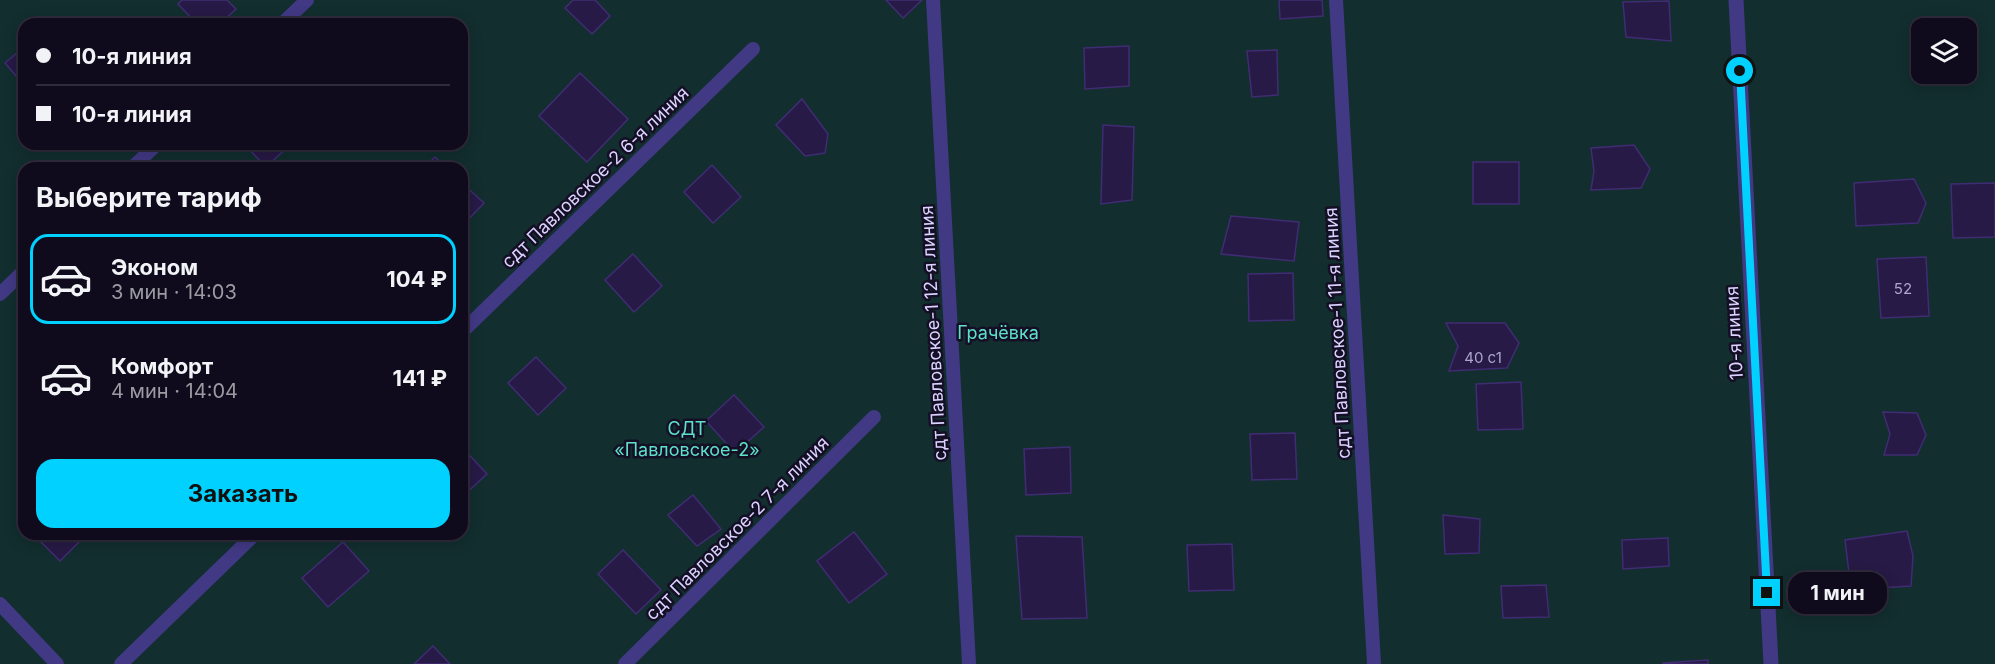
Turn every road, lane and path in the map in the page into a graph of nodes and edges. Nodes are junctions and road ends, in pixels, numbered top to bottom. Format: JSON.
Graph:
{"nodes":[{"id":1,"x":306,"y":0,"type":"edge"},
{"id":2,"x":933,"y":0,"type":"edge"},
{"id":3,"x":1336,"y":0,"type":"edge"},
{"id":4,"x":1736,"y":0,"type":"edge"},
{"id":5,"x":288,"y":18,"type":"edge"},
{"id":6,"x":753,"y":49,"type":"dead end"},
{"id":7,"x":151,"y":150,"type":"edge"},
{"id":8,"x":138,"y":162,"type":"edge"},
{"id":9,"x":18,"y":277,"type":"edge"},
{"id":10,"x":0,"y":294,"type":"edge"},
{"id":11,"x":468,"y":326,"type":"edge"},
{"id":12,"x":874,"y":417,"type":"dead end"},
{"id":13,"x":249,"y":540,"type":"edge"},
{"id":14,"x":0,"y":604,"type":"edge"},
{"id":15,"x":57,"y":664,"type":"edge"},
{"id":16,"x":121,"y":664,"type":"edge"},
{"id":17,"x":625,"y":664,"type":"edge"},
{"id":18,"x":969,"y":664,"type":"edge"},
{"id":19,"x":1374,"y":664,"type":"edge"},
{"id":20,"x":1771,"y":664,"type":"edge"}],
"edges":[{"from":1,"to":5,"type":"lane"},
{"from":2,"to":18,"type":"lane","name":"сдт Павловское-1 12-я линия"},
{"from":3,"to":19,"type":"lane","name":"сдт Павловское-1 11-я линия"},
{"from":4,"to":20,"type":"street","name":"10-я линия"},
{"from":6,"to":11,"type":"lane","name":"сдт Павловское-2 6-я линия"},
{"from":7,"to":8,"type":"lane"},
{"from":9,"to":10,"type":"lane"},
{"from":12,"to":17,"type":"lane","name":"сдт Павловское-2 7-я линия"},
{"from":13,"to":16,"type":"lane"},
{"from":14,"to":15,"type":"lane"}]}
